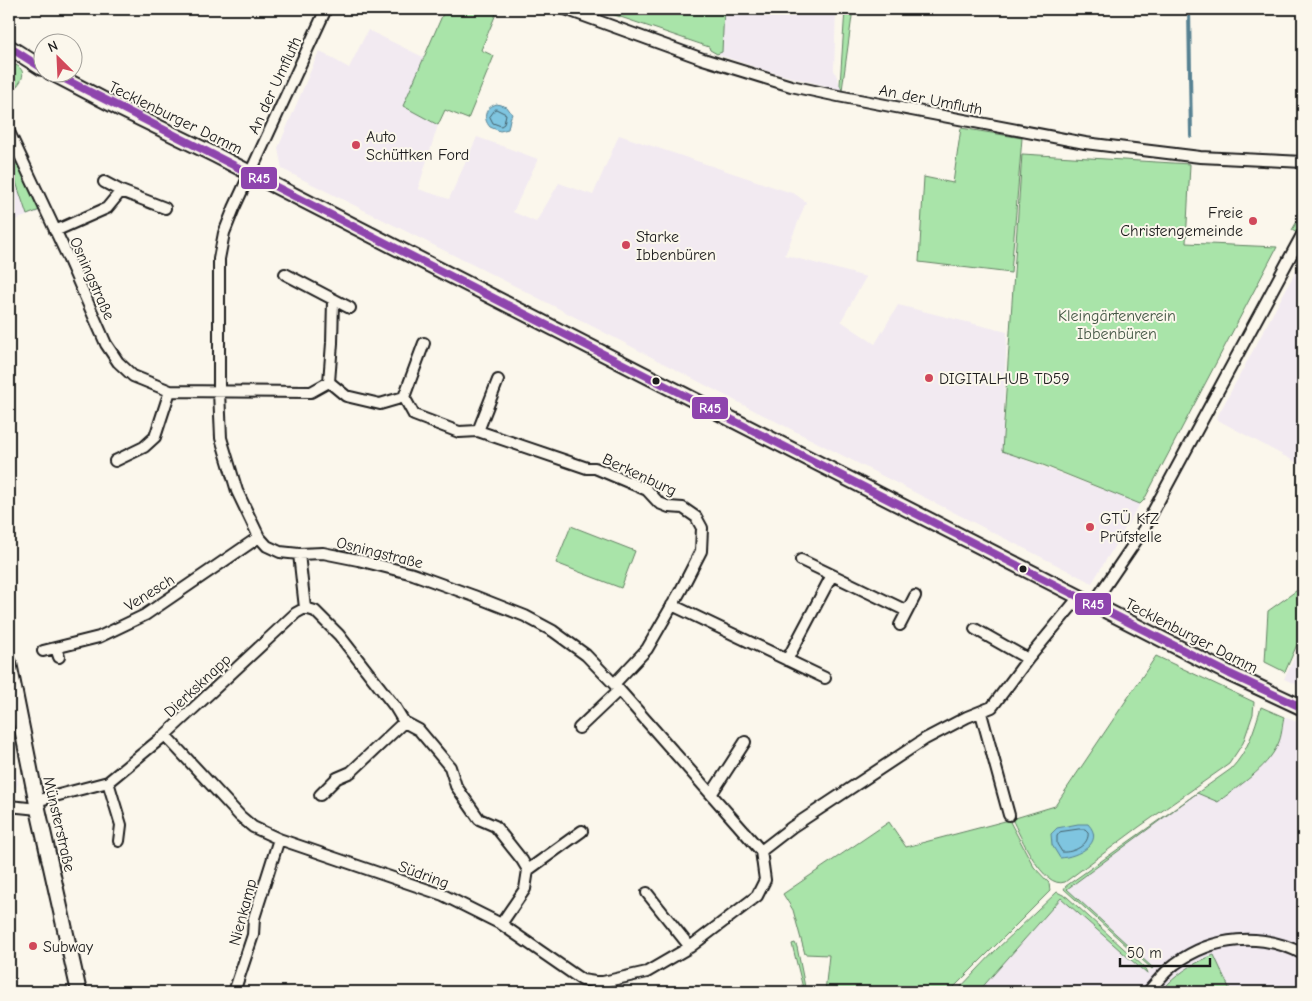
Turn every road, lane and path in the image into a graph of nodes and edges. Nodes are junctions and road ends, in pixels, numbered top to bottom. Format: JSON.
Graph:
{"nodes":[{"id":1,"x":326,"y":9,"type":"edge"},
{"id":2,"x":564,"y":9,"type":"edge"},
{"id":3,"x":9,"y":47,"type":"edge"},
{"id":4,"x":32,"y":62,"type":"edge"},
{"id":5,"x":70,"y":82,"type":"edge"},
{"id":6,"x":9,"y":132,"type":"edge"},
{"id":7,"x":1303,"y":162,"type":"edge"},
{"id":8,"x":250,"y":173,"type":"junction"},
{"id":9,"x":104,"y":182,"type":"dead end"},
{"id":10,"x":121,"y":191,"type":"junction"},
{"id":11,"x":165,"y":208,"type":"dead end"},
{"id":12,"x":55,"y":231,"type":"junction"},
{"id":13,"x":1303,"y":233,"type":"edge"},
{"id":14,"x":285,"y":274,"type":"dead end"},
{"id":15,"x":333,"y":300,"type":"junction"},
{"id":16,"x":350,"y":308,"type":"dead end"},
{"id":17,"x":424,"y":343,"type":"dead end"},
{"id":18,"x":498,"y":380,"type":"dead end"},
{"id":19,"x":329,"y":382,"type":"junction"},
{"id":20,"x":170,"y":391,"type":"junction"},
{"id":21,"x":219,"y":391,"type":"junction"},
{"id":22,"x":404,"y":397,"type":"junction"},
{"id":23,"x":478,"y":431,"type":"junction"},
{"id":24,"x":114,"y":461,"type":"dead end"},
{"id":25,"x":259,"y":536,"type":"junction"},
{"id":26,"x":299,"y":554,"type":"junction"},
{"id":27,"x":801,"y":560,"type":"dead end"},
{"id":28,"x":832,"y":575,"type":"junction"},
{"id":29,"x":915,"y":596,"type":"dead end"},
{"id":30,"x":1079,"y":597,"type":"junction"},
{"id":31,"x":1093,"y":604,"type":"junction"},
{"id":32,"x":672,"y":605,"type":"junction"},
{"id":33,"x":305,"y":608,"type":"junction"},
{"id":34,"x":908,"y":611,"type":"junction"},
{"id":35,"x":900,"y":625,"type":"dead end"},
{"id":36,"x":976,"y":630,"type":"dead end"},
{"id":37,"x":44,"y":651,"type":"dead end"},
{"id":38,"x":1028,"y":659,"type":"junction"},
{"id":39,"x":787,"y":660,"type":"junction"},
{"id":40,"x":9,"y":663,"type":"edge"},
{"id":41,"x":825,"y":678,"type":"dead end"},
{"id":42,"x":616,"y":687,"type":"junction"},
{"id":43,"x":1303,"y":708,"type":"edge"},
{"id":44,"x":981,"y":713,"type":"junction"},
{"id":45,"x":404,"y":722,"type":"junction"},
{"id":46,"x":579,"y":728,"type":"dead end"},
{"id":47,"x":165,"y":735,"type":"junction"},
{"id":48,"x":745,"y":742,"type":"dead end"},
{"id":49,"x":108,"y":782,"type":"junction"},
{"id":50,"x":712,"y":793,"type":"junction"},
{"id":51,"x":320,"y":795,"type":"dead end"},
{"id":52,"x":37,"y":805,"type":"junction"},
{"id":53,"x":9,"y":806,"type":"edge"},
{"id":54,"x":1008,"y":815,"type":"dead end"},
{"id":55,"x":582,"y":831,"type":"dead end"},
{"id":56,"x":279,"y":839,"type":"junction"},
{"id":57,"x":119,"y":841,"type":"dead end"},
{"id":58,"x":761,"y":851,"type":"junction"},
{"id":59,"x":528,"y":870,"type":"junction"},
{"id":60,"x":648,"y":893,"type":"dead end"},
{"id":61,"x":501,"y":924,"type":"junction"},
{"id":62,"x":690,"y":947,"type":"junction"},
{"id":63,"x":1303,"y":954,"type":"edge"},
{"id":64,"x":597,"y":987,"type":"edge"},
{"id":65,"x":79,"y":992,"type":"edge"},
{"id":66,"x":234,"y":992,"type":"edge"},
{"id":67,"x":1148,"y":992,"type":"edge"}],
"edges":[{"from":1,"to":8,"type":"street","name":"An der Umfluth"},
{"from":2,"to":7,"type":"street","name":"An der Umfluth"},
{"from":3,"to":4,"type":"main road"},
{"from":5,"to":8,"type":"main road","name":"Tecklenburger Damm"},
{"from":6,"to":12,"type":"street","name":"Osningstraße"},
{"from":8,"to":21,"type":"street","name":"Osningstraße"},
{"from":8,"to":30,"type":"main road","name":"Tecklenburger Damm"},
{"from":9,"to":10,"type":"street"},
{"from":10,"to":11,"type":"street"},
{"from":10,"to":12,"type":"street","name":"Osningstraße"},
{"from":12,"to":20,"type":"street","name":"Osningstraße"},
{"from":13,"to":31,"type":"street"},
{"from":14,"to":15,"type":"street"},
{"from":15,"to":16,"type":"street"},
{"from":15,"to":19,"type":"street"},
{"from":17,"to":22,"type":"street"},
{"from":18,"to":23,"type":"street"},
{"from":19,"to":21,"type":"street"},
{"from":19,"to":22,"type":"street"},
{"from":20,"to":21,"type":"street","name":"Osningstraße"},
{"from":20,"to":24,"type":"street"},
{"from":21,"to":25,"type":"street","name":"Osningstraße"},
{"from":22,"to":23,"type":"street","name":"Berkenburg"},
{"from":23,"to":32,"type":"street","name":"Berkenburg"},
{"from":25,"to":26,"type":"street","name":"Osningstraße"},
{"from":25,"to":37,"type":"street","name":"Venesch"},
{"from":26,"to":33,"type":"street"},
{"from":26,"to":42,"type":"street","name":"Osningstraße"},
{"from":27,"to":28,"type":"street"},
{"from":28,"to":34,"type":"street"},
{"from":28,"to":39,"type":"street"},
{"from":29,"to":34,"type":"street"},
{"from":30,"to":31,"type":"main road","name":"Tecklenburger Damm"},
{"from":30,"to":38,"type":"street"},
{"from":31,"to":43,"type":"main road","name":"Tecklenburger Damm"},
{"from":32,"to":39,"type":"street"},
{"from":32,"to":42,"type":"street","name":"Berkenburg"},
{"from":33,"to":45,"type":"street"},
{"from":33,"to":47,"type":"street","name":"Dierksknapp"},
{"from":34,"to":35,"type":"street"},
{"from":36,"to":38,"type":"street"},
{"from":38,"to":44,"type":"street"},
{"from":39,"to":41,"type":"street"},
{"from":40,"to":52,"type":"main road","name":"Münsterstraße"},
{"from":42,"to":46,"type":"street"},
{"from":42,"to":50,"type":"street","name":"Osningstraße"},
{"from":44,"to":54,"type":"street"},
{"from":44,"to":58,"type":"street"},
{"from":45,"to":51,"type":"street"},
{"from":45,"to":59,"type":"street"},
{"from":47,"to":49,"type":"street","name":"Dierksknapp"},
{"from":47,"to":56,"type":"street","name":"Südring"},
{"from":48,"to":50,"type":"street"},
{"from":49,"to":52,"type":"street","name":"Dierksknapp"},
{"from":49,"to":57,"type":"street"},
{"from":50,"to":58,"type":"street","name":"Osningstraße"},
{"from":52,"to":53,"type":"street"},
{"from":52,"to":65,"type":"main road","name":"Münsterstraße"},
{"from":55,"to":59,"type":"street"},
{"from":56,"to":61,"type":"street","name":"Südring"},
{"from":56,"to":66,"type":"street","name":"Nienkamp"},
{"from":58,"to":62,"type":"street","name":"Südring"},
{"from":59,"to":61,"type":"street"},
{"from":60,"to":62,"type":"street"},
{"from":61,"to":64,"type":"street","name":"Südring"},
{"from":62,"to":64,"type":"street","name":"Südring"},
{"from":63,"to":67,"type":"street"}]}
